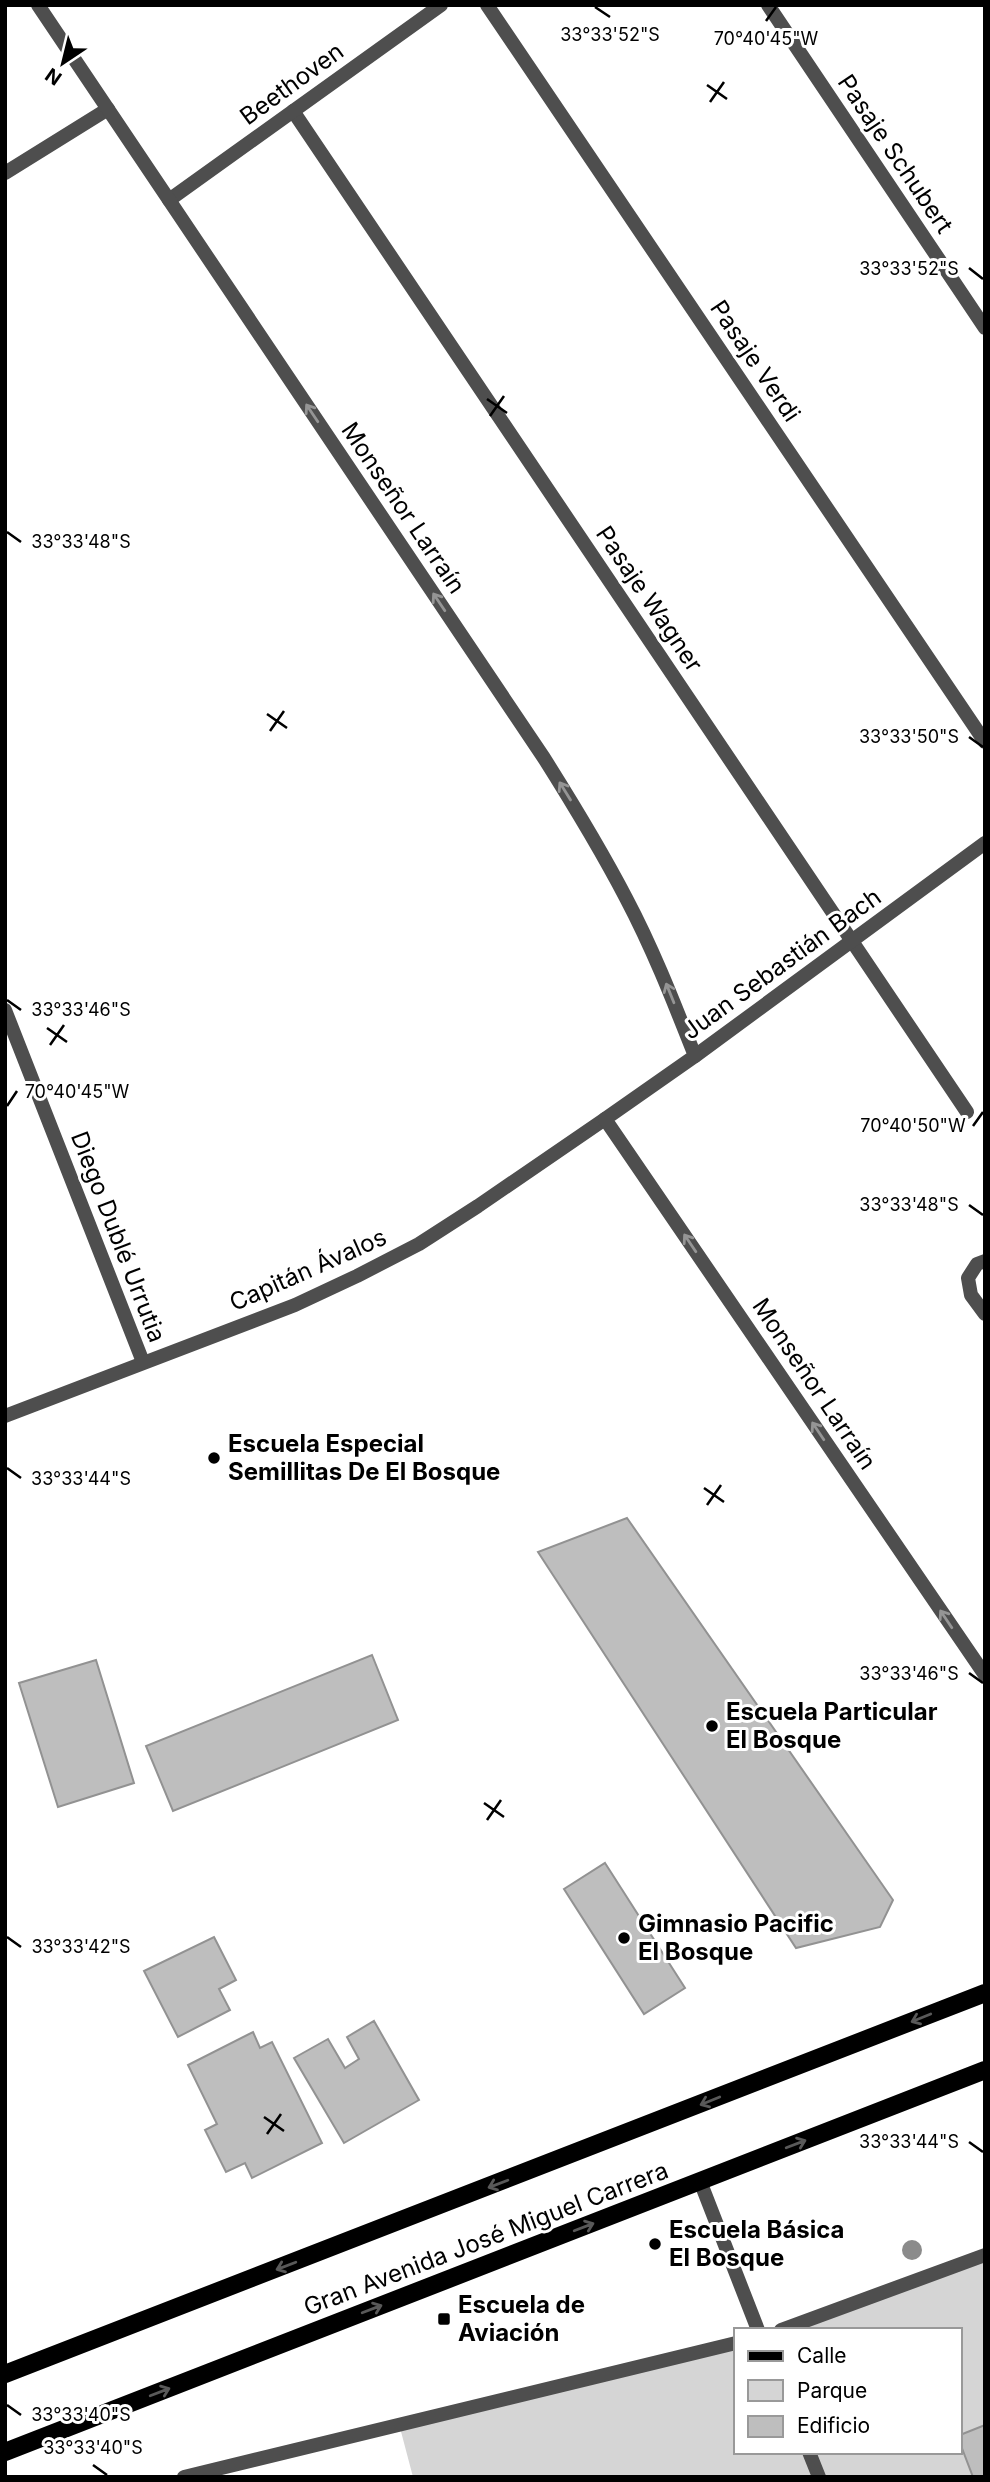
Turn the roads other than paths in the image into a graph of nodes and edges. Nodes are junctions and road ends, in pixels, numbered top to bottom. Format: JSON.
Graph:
{"nodes":[{"id":1,"x":38,"y":5,"type":"edge"},
{"id":2,"x":441,"y":5,"type":"edge"},
{"id":3,"x":488,"y":5,"type":"edge"},
{"id":4,"x":768,"y":5,"type":"edge"},
{"id":5,"x":108,"y":110,"type":"junction"},
{"id":6,"x":293,"y":111,"type":"junction"},
{"id":7,"x":5,"y":173,"type":"edge"},
{"id":8,"x":169,"y":200,"type":"junction"},
{"id":9,"x":985,"y":328,"type":"edge"},
{"id":10,"x":985,"y":742,"type":"edge"},
{"id":11,"x":985,"y":843,"type":"edge"},
{"id":12,"x":852,"y":941,"type":"junction"},
{"id":13,"x":5,"y":1010,"type":"edge"},
{"id":14,"x":695,"y":1056,"type":"junction"},
{"id":15,"x":967,"y":1112,"type":"dead end"},
{"id":16,"x":605,"y":1119,"type":"junction"},
{"id":17,"x":985,"y":1261,"type":"edge"},
{"id":18,"x":985,"y":1314,"type":"edge"},
{"id":19,"x":143,"y":1362,"type":"junction"},
{"id":20,"x":5,"y":1416,"type":"edge"},
{"id":21,"x":985,"y":1675,"type":"edge"},
{"id":22,"x":985,"y":1993,"type":"edge"},
{"id":23,"x":985,"y":2070,"type":"edge"},
{"id":24,"x":700,"y":2181,"type":"junction"},
{"id":25,"x":985,"y":2255,"type":"edge"},
{"id":26,"x":757,"y":2328,"type":"edge"},
{"id":27,"x":786,"y":2328,"type":"edge"},
{"id":28,"x":734,"y":2343,"type":"edge"},
{"id":29,"x":5,"y":2374,"type":"edge"},
{"id":30,"x":5,"y":2452,"type":"edge"},
{"id":31,"x":810,"y":2454,"type":"edge"},
{"id":32,"x":184,"y":2477,"type":"edge"},
{"id":33,"x":819,"y":2477,"type":"edge"}],
"edges":[{"from":1,"to":5,"type":"street","name":"Monseñor Larraín"},
{"from":2,"to":6,"type":"street","name":"Beethoven"},
{"from":3,"to":10,"type":"street","name":"Pasaje Verdi"},
{"from":4,"to":9,"type":"street","name":"Pasaje Schubert"},
{"from":5,"to":7,"type":"street"},
{"from":5,"to":8,"type":"street","name":"Monseñor Larraín"},
{"from":6,"to":8,"type":"street","name":"Beethoven"},
{"from":6,"to":12,"type":"street","name":"Pasaje Wagner"},
{"from":14,"to":8,"type":"street","name":"Monseñor Larraín","one_way":true},
{"from":11,"to":12,"type":"street","name":"Juan Sebastián Bach"},
{"from":12,"to":14,"type":"street","name":"Juan Sebastián Bach"},
{"from":12,"to":15,"type":"street","name":"Pasaje Wagner"},
{"from":13,"to":19,"type":"street","name":"Diego Dublé Urrutia"},
{"from":14,"to":16,"type":"street","name":"Juan Sebastián Bach"},
{"from":16,"to":19,"type":"street","name":"Capitán Ávalos"},
{"from":21,"to":16,"type":"street","name":"Monseñor Larraín","one_way":true},
{"from":17,"to":18,"type":"street"},
{"from":19,"to":20,"type":"street","name":"Capitán Ávalos"},
{"from":22,"to":29,"type":"main road","name":"Gran Avenida José Miguel Carrera","one_way":true},
{"from":24,"to":23,"type":"main road","name":"Gran Avenida José Miguel Carrera","one_way":true},
{"from":24,"to":26,"type":"street"},
{"from":30,"to":24,"type":"main road","name":"Gran Avenida José Miguel Carrera","one_way":true},
{"from":25,"to":27,"type":"street"},
{"from":28,"to":32,"type":"street"},
{"from":31,"to":33,"type":"street"}]}
